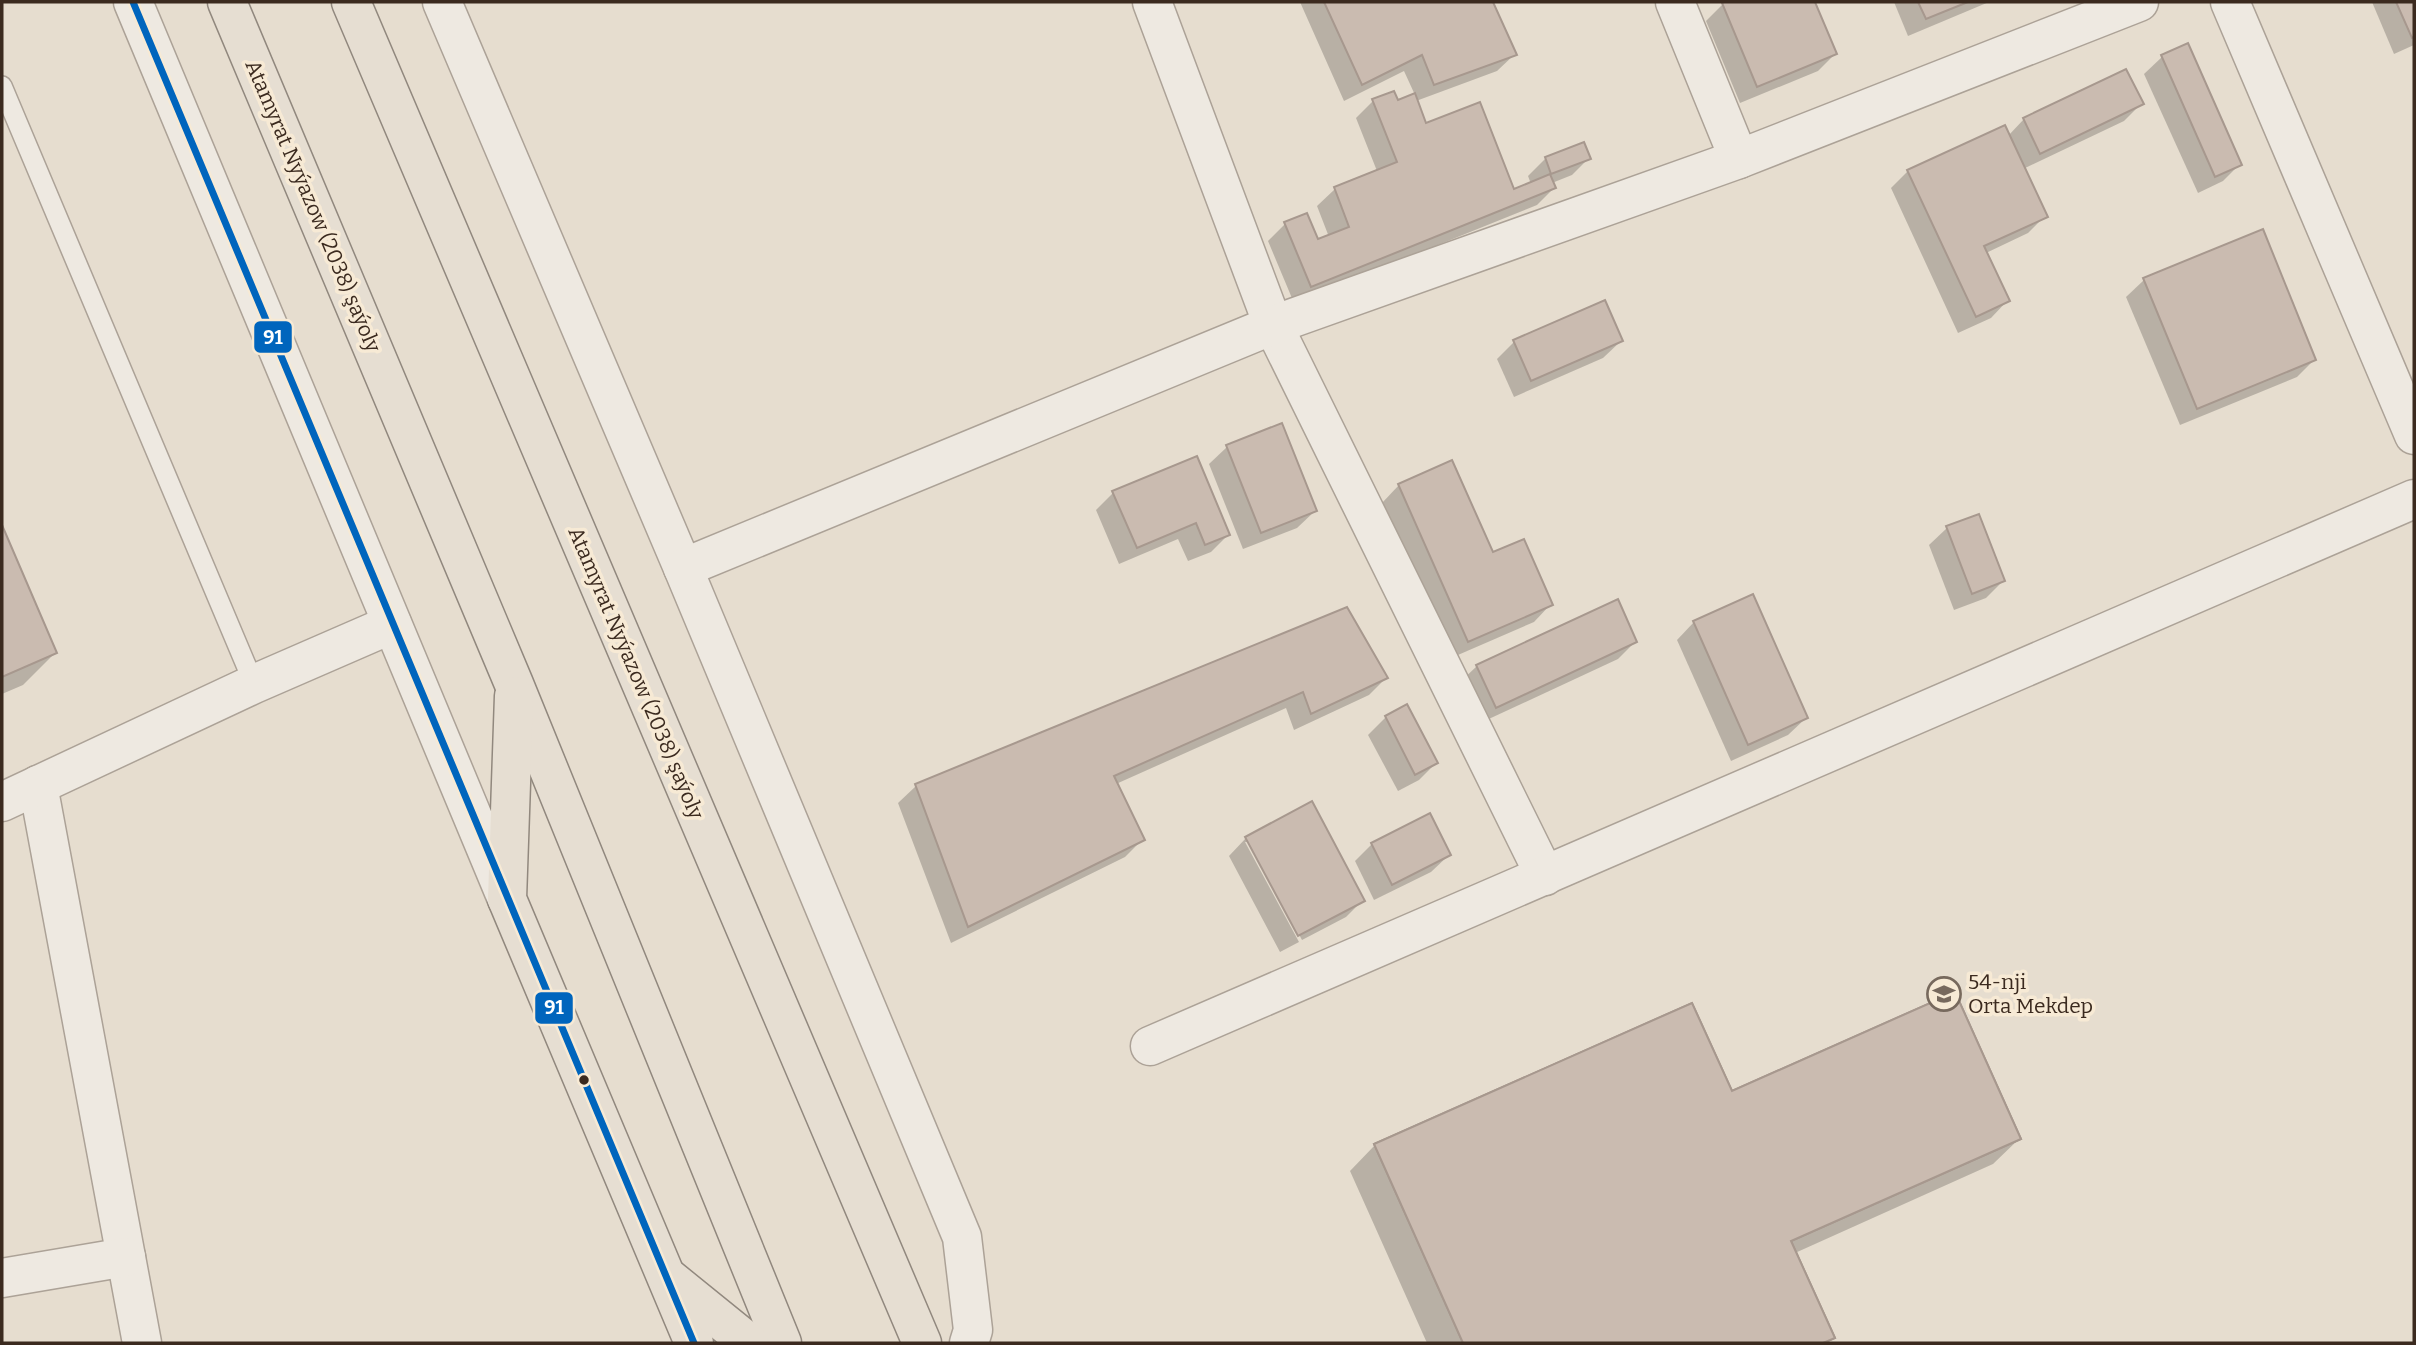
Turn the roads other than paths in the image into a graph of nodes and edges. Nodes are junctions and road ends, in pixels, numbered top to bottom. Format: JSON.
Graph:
{"nodes":[{"id":1,"x":133,"y":2,"type":"edge"},
{"id":2,"x":228,"y":2,"type":"edge"},
{"id":3,"x":351,"y":2,"type":"edge"},
{"id":4,"x":442,"y":2,"type":"edge"},
{"id":5,"x":1152,"y":2,"type":"edge"},
{"id":6,"x":1675,"y":2,"type":"edge"},
{"id":7,"x":2139,"y":2,"type":"edge"},
{"id":8,"x":2230,"y":2,"type":"edge"},
{"id":9,"x":2,"y":86,"type":"edge"},
{"id":10,"x":1739,"y":159,"type":"junction"},
{"id":11,"x":1273,"y":325,"type":"junction"},
{"id":12,"x":2414,"y":435,"type":"edge"},
{"id":13,"x":2414,"y":499,"type":"edge"},
{"id":14,"x":683,"y":568,"type":"junction"},
{"id":15,"x":392,"y":624,"type":"junction"},
{"id":16,"x":254,"y":684,"type":"junction"},
{"id":17,"x":514,"y":684,"type":"junction"},
{"id":18,"x":38,"y":785,"type":"junction"},
{"id":19,"x":2,"y":802,"type":"edge"},
{"id":20,"x":1545,"y":876,"type":"junction"},
{"id":21,"x":507,"y":899,"type":"junction"},
{"id":22,"x":1150,"y":1046,"type":"dead end"},
{"id":23,"x":126,"y":1257,"type":"junction"},
{"id":24,"x":666,"y":1276,"type":"junction"},
{"id":25,"x":2,"y":1278,"type":"edge"},
{"id":26,"x":142,"y":1343,"type":"edge"},
{"id":27,"x":694,"y":1343,"type":"edge"},
{"id":28,"x":748,"y":1343,"type":"edge"},
{"id":29,"x":782,"y":1343,"type":"edge"},
{"id":30,"x":922,"y":1343,"type":"edge"},
{"id":31,"x":969,"y":1343,"type":"edge"}],
"edges":[{"from":1,"to":15,"type":"street"},
{"from":2,"to":17,"type":"main road","name":"Atamyrat Nyýazow (2038) şaýoly"},
{"from":3,"to":30,"type":"main road","name":"Atamyrat Nyýazow (2038) şaýoly"},
{"from":4,"to":14,"type":"street"},
{"from":5,"to":11,"type":"street"},
{"from":6,"to":10,"type":"street"},
{"from":7,"to":10,"type":"street"},
{"from":8,"to":12,"type":"street"},
{"from":9,"to":16,"type":"lane"},
{"from":10,"to":11,"type":"street"},
{"from":11,"to":14,"type":"street"},
{"from":11,"to":20,"type":"street"},
{"from":13,"to":20,"type":"street"},
{"from":14,"to":31,"type":"street"},
{"from":15,"to":16,"type":"street"},
{"from":15,"to":21,"type":"street"},
{"from":16,"to":18,"type":"street"},
{"from":17,"to":21,"type":"main road"},
{"from":17,"to":29,"type":"main road","name":"Atamyrat Nyýazow (2038) şaýoly"},
{"from":18,"to":19,"type":"street"},
{"from":18,"to":23,"type":"street"},
{"from":20,"to":22,"type":"street"},
{"from":21,"to":24,"type":"main road"},
{"from":23,"to":25,"type":"street"},
{"from":23,"to":26,"type":"street"},
{"from":24,"to":27,"type":"main road"},
{"from":24,"to":28,"type":"main road"}]}
